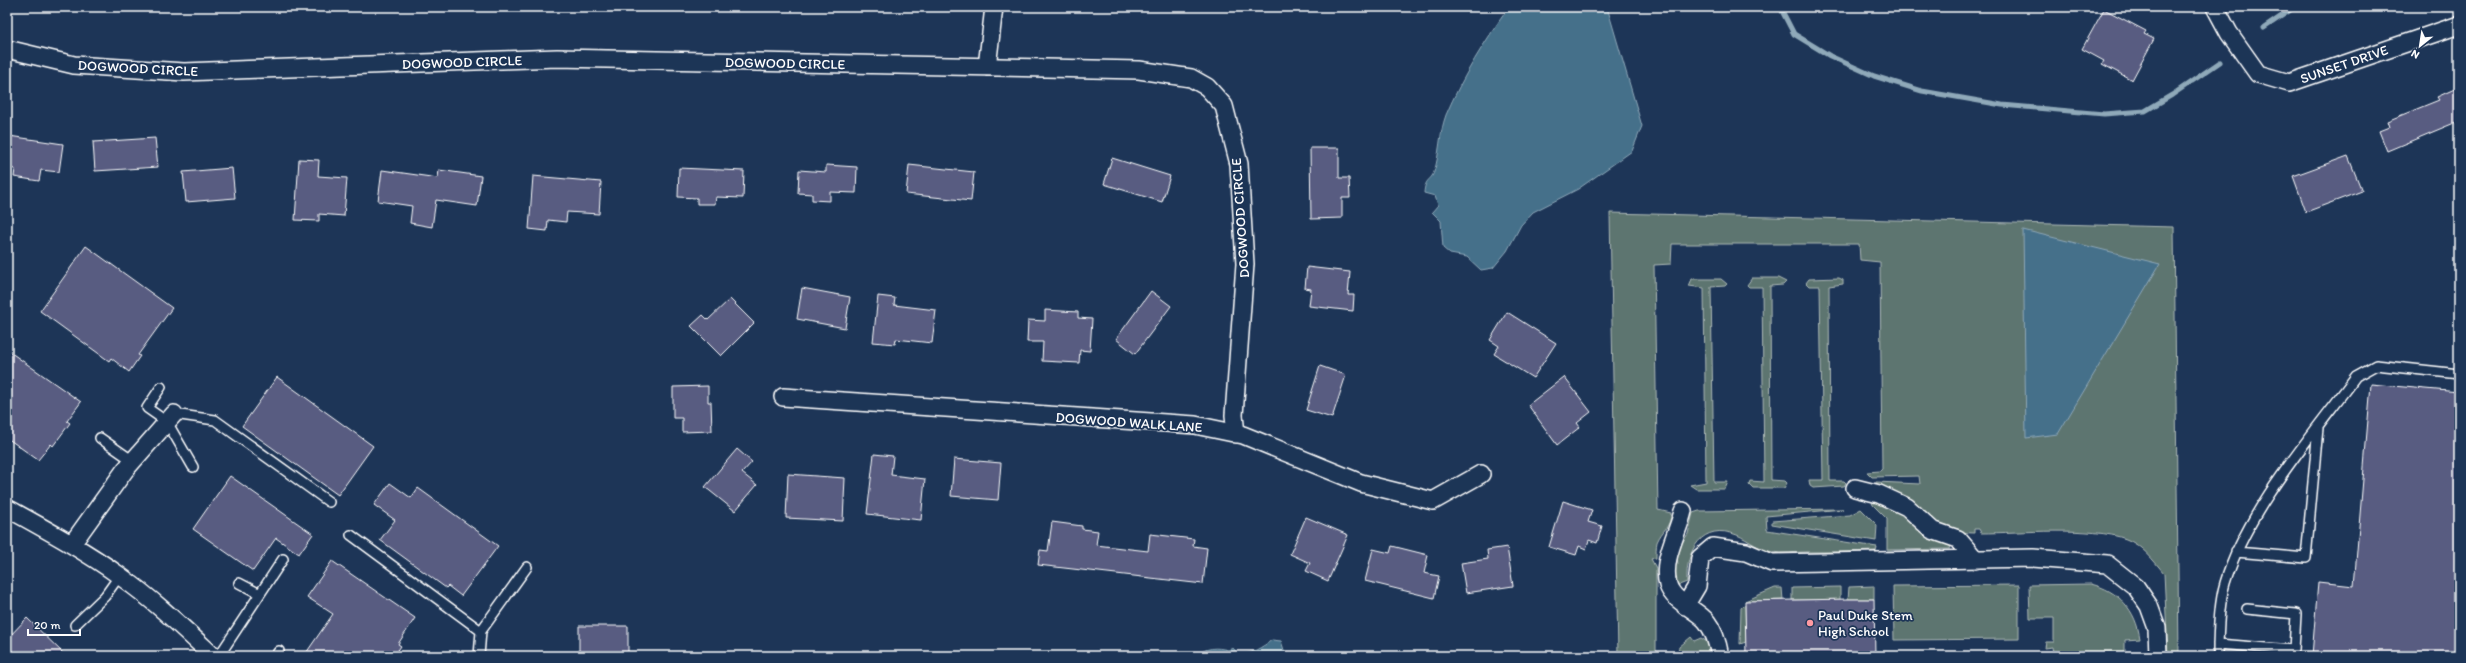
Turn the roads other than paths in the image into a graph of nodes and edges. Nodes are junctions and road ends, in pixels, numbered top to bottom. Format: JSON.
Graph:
{"nodes":[{"id":1,"x":994,"y":7,"type":"edge"},
{"id":2,"x":2216,"y":7,"type":"edge"},
{"id":3,"x":2459,"y":25,"type":"edge"},
{"id":4,"x":7,"y":49,"type":"edge"},
{"id":5,"x":988,"y":67,"type":"junction"},
{"id":6,"x":2459,"y":374,"type":"edge"},
{"id":7,"x":161,"y":387,"type":"dead end"},
{"id":8,"x":783,"y":397,"type":"dead end"},
{"id":9,"x":171,"y":418,"type":"junction"},
{"id":10,"x":2319,"y":427,"type":"junction"},
{"id":11,"x":1236,"y":434,"type":"junction"},
{"id":12,"x":100,"y":438,"type":"dead end"},
{"id":13,"x":133,"y":461,"type":"junction"},
{"id":14,"x":194,"y":467,"type":"dead end"},
{"id":15,"x":1481,"y":474,"type":"dead end"},
{"id":16,"x":1854,"y":488,"type":"dead end"},
{"id":17,"x":329,"y":502,"type":"dead end"},
{"id":18,"x":7,"y":509,"type":"edge"},
{"id":19,"x":1682,"y":511,"type":"dead end"},
{"id":20,"x":351,"y":535,"type":"dead end"},
{"id":21,"x":72,"y":544,"type":"junction"},
{"id":22,"x":2236,"y":552,"type":"junction"},
{"id":23,"x":283,"y":559,"type":"dead end"},
{"id":24,"x":1976,"y":560,"type":"junction"},
{"id":25,"x":527,"y":567,"type":"dead end"},
{"id":26,"x":120,"y":576,"type":"junction"},
{"id":27,"x":239,"y":583,"type":"dead end"},
{"id":28,"x":260,"y":594,"type":"junction"},
{"id":29,"x":1685,"y":606,"type":"junction"},
{"id":30,"x":2247,"y":609,"type":"dead end"},
{"id":31,"x":75,"y":625,"type":"dead end"},
{"id":32,"x":481,"y":631,"type":"junction"},
{"id":33,"x":2218,"y":644,"type":"junction"},
{"id":34,"x":213,"y":656,"type":"edge"},
{"id":35,"x":219,"y":656,"type":"edge"},
{"id":36,"x":479,"y":656,"type":"edge"},
{"id":37,"x":1720,"y":656,"type":"edge"},
{"id":38,"x":2158,"y":656,"type":"edge"},
{"id":39,"x":2218,"y":656,"type":"edge"}],
"edges":[{"from":1,"to":5,"type":"street"},
{"from":2,"to":3,"type":"street","name":"SUNSET DRIVE"},
{"from":4,"to":5,"type":"street","name":"DOGWOOD CIRCLE"},
{"from":5,"to":11,"type":"street","name":"DOGWOOD CIRCLE"},
{"from":6,"to":10,"type":"lane"},
{"from":7,"to":9,"type":"lane"},
{"from":8,"to":11,"type":"street","name":"DOGWOOD WALK LANE"},
{"from":9,"to":13,"type":"street"},
{"from":9,"to":14,"type":"lane"},
{"from":9,"to":17,"type":"lane"},
{"from":10,"to":22,"type":"lane"},
{"from":10,"to":22,"type":"lane"},
{"from":11,"to":15,"type":"street","name":"DOGWOOD WALK LANE"},
{"from":12,"to":13,"type":"lane"},
{"from":13,"to":21,"type":"street"},
{"from":16,"to":24,"type":"street"},
{"from":18,"to":21,"type":"street"},
{"from":19,"to":29,"type":"street"},
{"from":20,"to":32,"type":"lane"},
{"from":21,"to":26,"type":"street"},
{"from":22,"to":33,"type":"lane"},
{"from":23,"to":28,"type":"lane"},
{"from":24,"to":29,"type":"street"},
{"from":24,"to":38,"type":"street"},
{"from":25,"to":32,"type":"lane"},
{"from":26,"to":31,"type":"lane"},
{"from":26,"to":34,"type":"street"},
{"from":27,"to":28,"type":"lane"},
{"from":28,"to":35,"type":"lane"},
{"from":29,"to":37,"type":"street"},
{"from":30,"to":33,"type":"lane"},
{"from":32,"to":36,"type":"lane"},
{"from":33,"to":39,"type":"lane"}]}
